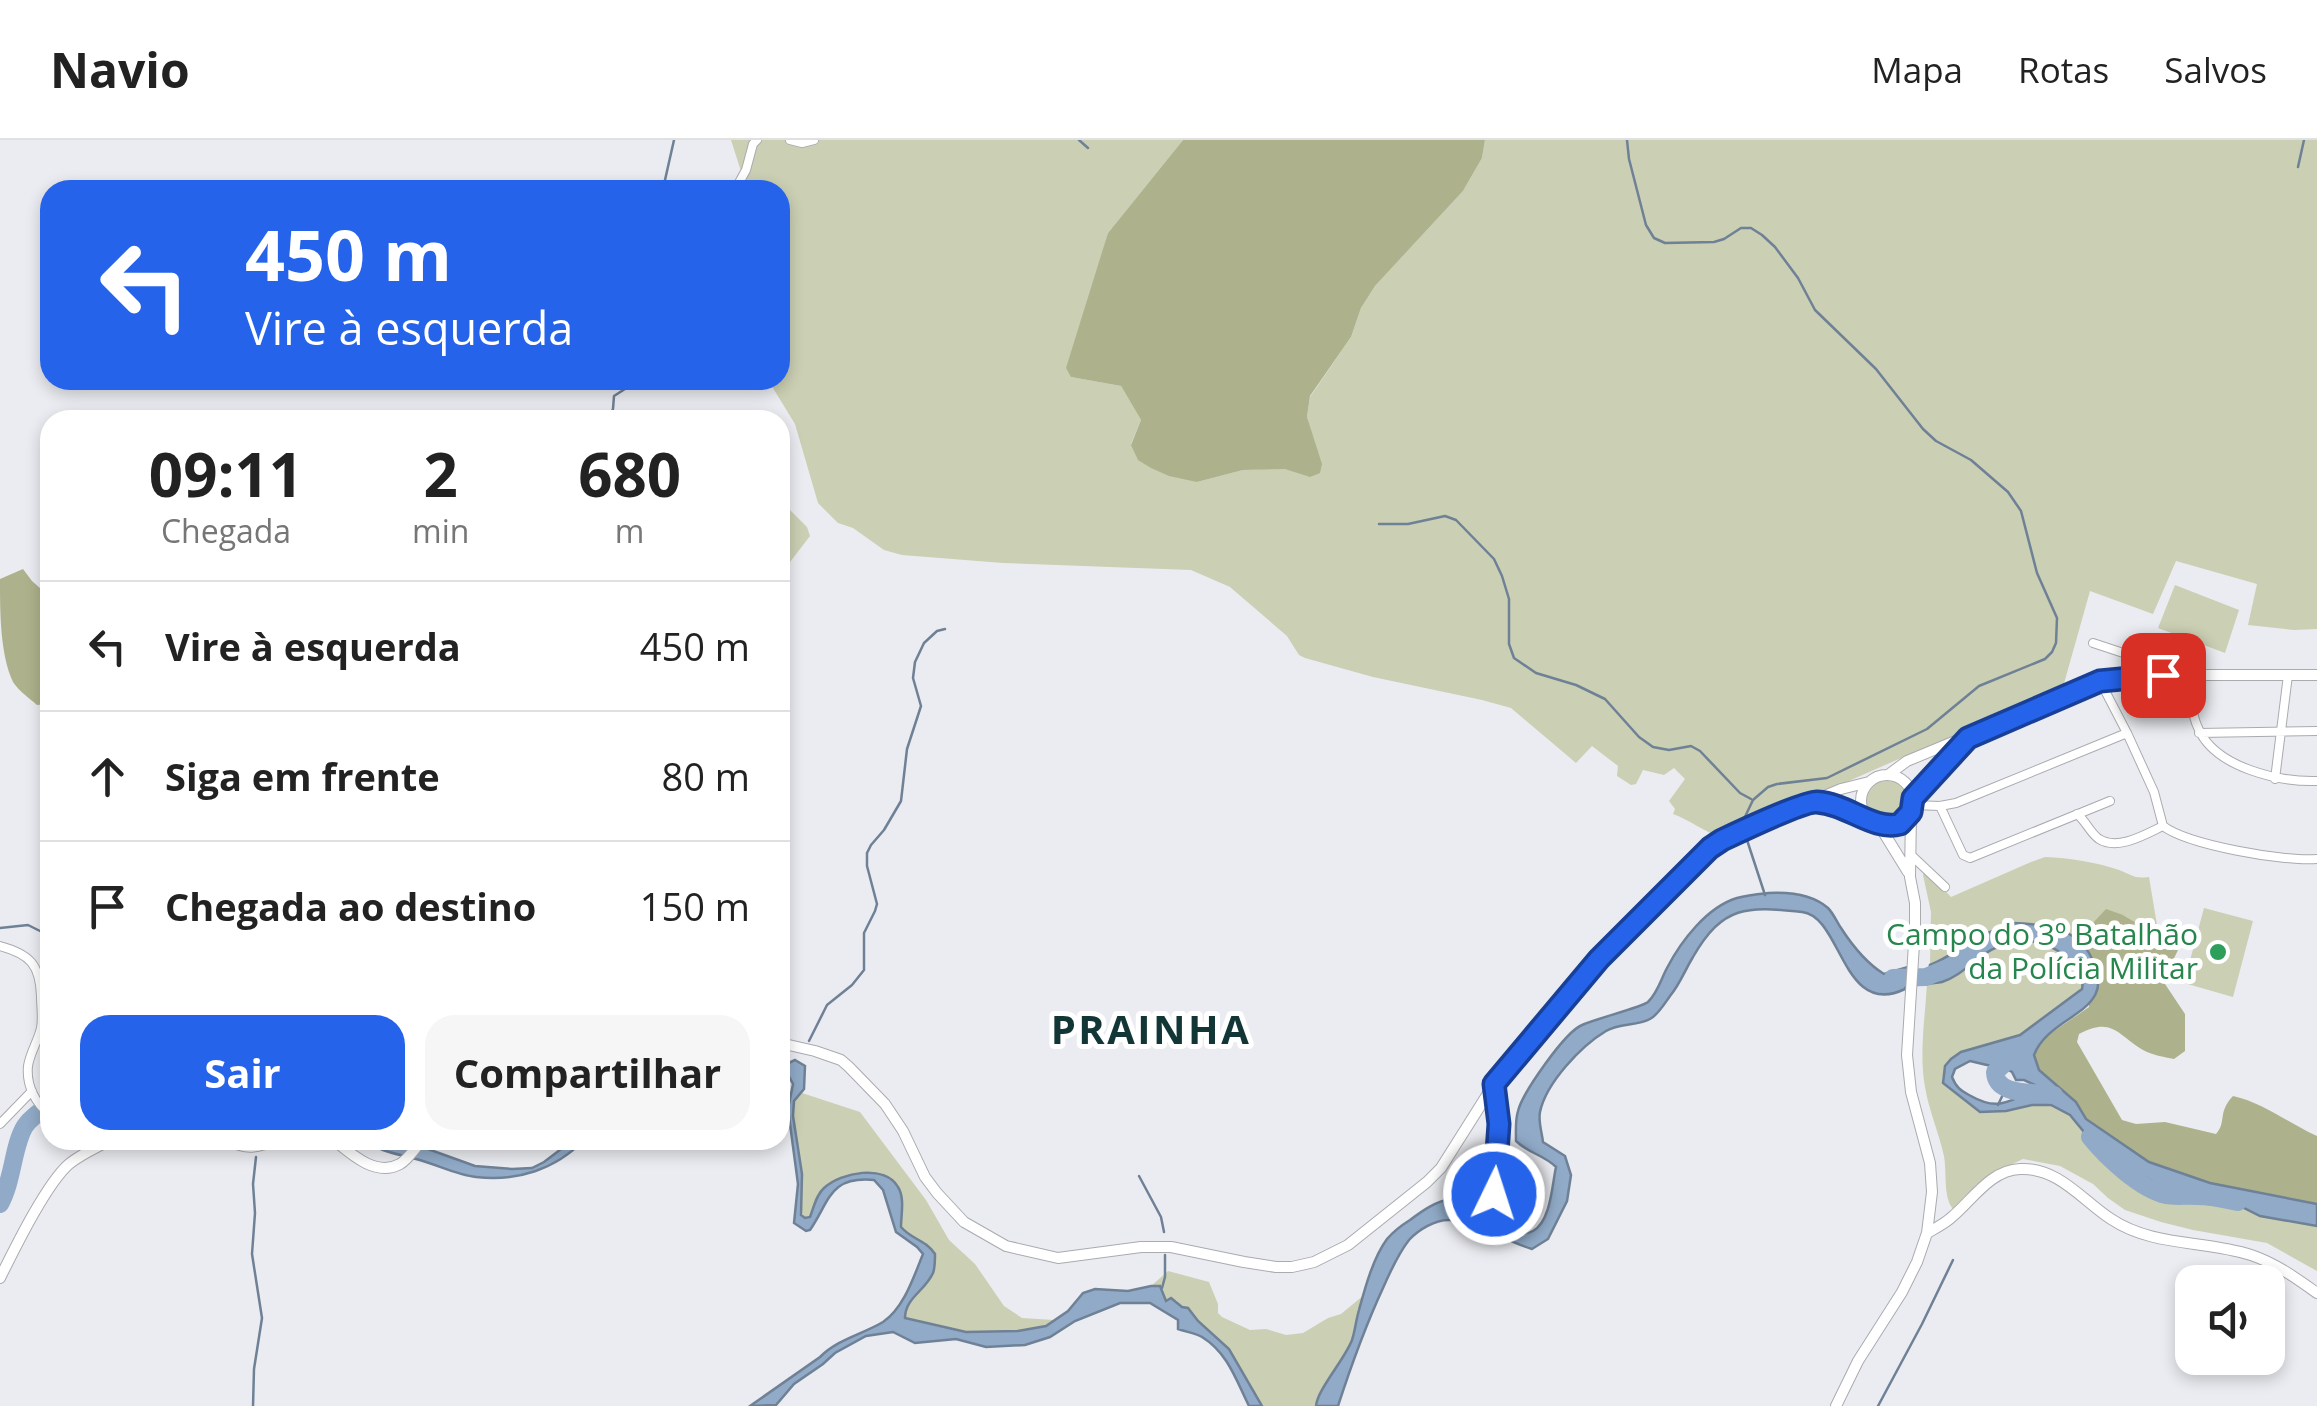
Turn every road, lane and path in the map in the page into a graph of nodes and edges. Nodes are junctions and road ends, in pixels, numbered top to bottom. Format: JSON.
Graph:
{"nodes":[{"id":1,"x":757,"y":140,"type":"edge"},
{"id":2,"x":790,"y":140,"type":"edge"},
{"id":3,"x":814,"y":140,"type":"edge"},
{"id":4,"x":740,"y":180,"type":"edge"},
{"id":5,"x":2093,"y":643,"type":"dead end"},
{"id":6,"x":2288,"y":675,"type":"junction"},
{"id":7,"x":2317,"y":675,"type":"edge"},
{"id":8,"x":2193,"y":676,"type":"junction"},
{"id":9,"x":2100,"y":681,"type":"junction"},
{"id":10,"x":2127,"y":732,"type":"junction"},
{"id":11,"x":2200,"y":732,"type":"junction"},
{"id":12,"x":2282,"y":732,"type":"junction"},
{"id":13,"x":2317,"y":732,"type":"edge"},
{"id":14,"x":1968,"y":738,"type":"junction"},
{"id":15,"x":1888,"y":775,"type":"junction"},
{"id":16,"x":2276,"y":779,"type":"junction"},
{"id":17,"x":2317,"y":781,"type":"edge"},
{"id":18,"x":1869,"y":782,"type":"junction"},
{"id":19,"x":1814,"y":801,"type":"junction"},
{"id":20,"x":2110,"y":801,"type":"dead end"},
{"id":21,"x":1912,"y":805,"type":"junction"},
{"id":22,"x":1940,"y":806,"type":"junction"},
{"id":23,"x":2077,"y":814,"type":"junction"},
{"id":24,"x":1874,"y":822,"type":"junction"},
{"id":25,"x":2163,"y":826,"type":"junction"},
{"id":26,"x":1910,"y":855,"type":"junction"},
{"id":27,"x":2317,"y":859,"type":"edge"},
{"id":28,"x":1910,"y":877,"type":"junction"},
{"id":29,"x":1944,"y":887,"type":"dead end"},
{"id":30,"x":0,"y":946,"type":"edge"},
{"id":31,"x":40,"y":996,"type":"edge"},
{"id":32,"x":40,"y":1032,"type":"edge"},
{"id":33,"x":790,"y":1045,"type":"edge"},
{"id":34,"x":1494,"y":1084,"type":"junction"},
{"id":35,"x":32,"y":1092,"type":"junction"},
{"id":36,"x":40,"y":1106,"type":"edge"},
{"id":37,"x":0,"y":1124,"type":"edge"},
{"id":38,"x":93,"y":1150,"type":"edge"},
{"id":39,"x":346,"y":1150,"type":"edge"},
{"id":40,"x":414,"y":1150,"type":"edge"},
{"id":41,"x":1494,"y":1194,"type":"dead end"},
{"id":42,"x":1927,"y":1232,"type":"junction"},
{"id":43,"x":0,"y":1278,"type":"edge"},
{"id":44,"x":2317,"y":1293,"type":"edge"},
{"id":45,"x":1836,"y":1406,"type":"edge"}],
"edges":[{"from":1,"to":4,"type":"street"},
{"from":2,"to":3,"type":"street"},
{"from":5,"to":8,"type":"street"},
{"from":6,"to":7,"type":"street"},
{"from":6,"to":8,"type":"street"},
{"from":6,"to":12,"type":"street"},
{"from":8,"to":9,"type":"street"},
{"from":8,"to":11,"type":"street"},
{"from":9,"to":10,"type":"street"},
{"from":9,"to":14,"type":"street"},
{"from":10,"to":22,"type":"street"},
{"from":10,"to":25,"type":"street"},
{"from":11,"to":12,"type":"street"},
{"from":11,"to":16,"type":"street"},
{"from":12,"to":13,"type":"street"},
{"from":12,"to":16,"type":"street"},
{"from":14,"to":15,"type":"street"},
{"from":14,"to":21,"type":"street"},
{"from":15,"to":18,"type":"street"},
{"from":15,"to":21,"type":"street"},
{"from":16,"to":17,"type":"street"},
{"from":18,"to":19,"type":"street"},
{"from":18,"to":24,"type":"street"},
{"from":19,"to":24,"type":"street"},
{"from":19,"to":34,"type":"street"},
{"from":20,"to":23,"type":"street"},
{"from":21,"to":22,"type":"street"},
{"from":21,"to":24,"type":"street"},
{"from":21,"to":26,"type":"street"},
{"from":22,"to":23,"type":"street"},
{"from":23,"to":25,"type":"street"},
{"from":24,"to":28,"type":"street"},
{"from":25,"to":27,"type":"street"},
{"from":26,"to":28,"type":"street"},
{"from":26,"to":29,"type":"street"},
{"from":28,"to":42,"type":"street"},
{"from":30,"to":31,"type":"street"},
{"from":32,"to":35,"type":"street"},
{"from":33,"to":34,"type":"street"},
{"from":34,"to":41,"type":"street"},
{"from":35,"to":36,"type":"street"},
{"from":35,"to":37,"type":"street"},
{"from":38,"to":43,"type":"street"},
{"from":39,"to":40,"type":"street"},
{"from":42,"to":44,"type":"street"},
{"from":42,"to":45,"type":"street"}]}
